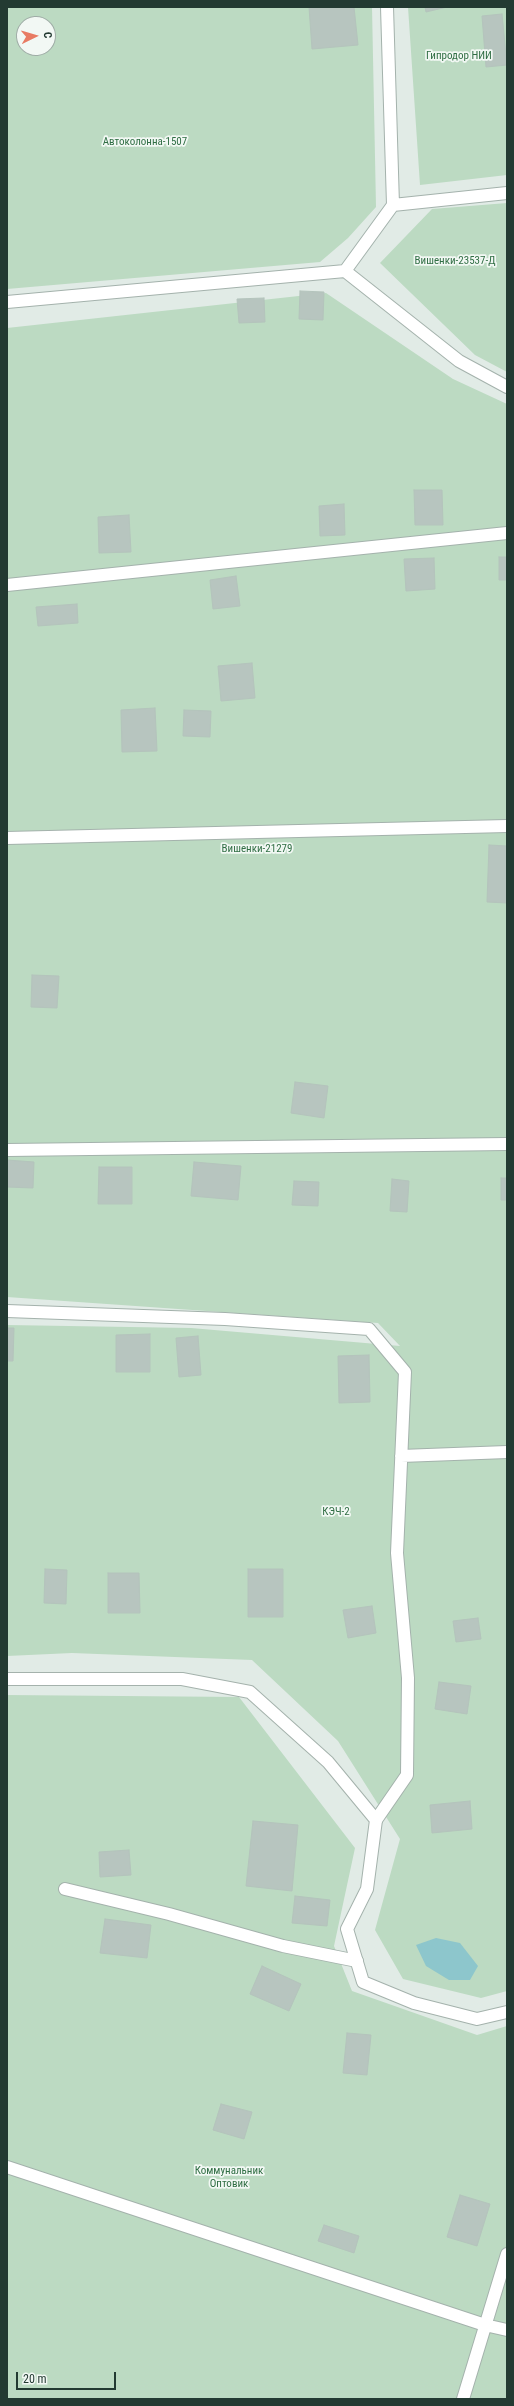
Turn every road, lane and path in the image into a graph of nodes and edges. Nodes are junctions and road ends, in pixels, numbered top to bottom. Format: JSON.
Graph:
{"nodes":[{"id":1,"x":387,"y":7,"type":"edge"},
{"id":2,"x":507,"y":193,"type":"edge"},
{"id":3,"x":393,"y":205,"type":"junction"},
{"id":4,"x":345,"y":271,"type":"junction"},
{"id":5,"x":7,"y":302,"type":"edge"},
{"id":6,"x":507,"y":387,"type":"edge"},
{"id":7,"x":507,"y":533,"type":"edge"},
{"id":8,"x":7,"y":585,"type":"edge"},
{"id":9,"x":507,"y":826,"type":"edge"},
{"id":10,"x":7,"y":838,"type":"edge"},
{"id":11,"x":507,"y":1144,"type":"edge"},
{"id":12,"x":7,"y":1150,"type":"edge"},
{"id":13,"x":7,"y":1311,"type":"edge"},
{"id":14,"x":507,"y":1452,"type":"edge"},
{"id":15,"x":401,"y":1456,"type":"junction"},
{"id":16,"x":7,"y":1679,"type":"edge"},
{"id":17,"x":376,"y":1820,"type":"junction"},
{"id":18,"x":65,"y":1889,"type":"dead end"},
{"id":19,"x":357,"y":1961,"type":"junction"},
{"id":20,"x":507,"y":2012,"type":"edge"},
{"id":21,"x":7,"y":2167,"type":"edge"},
{"id":22,"x":507,"y":2254,"type":"edge"},
{"id":23,"x":485,"y":2325,"type":"junction"},
{"id":24,"x":507,"y":2330,"type":"edge"},
{"id":25,"x":463,"y":2399,"type":"edge"}],
"edges":[{"from":1,"to":3,"type":"street"},
{"from":2,"to":3,"type":"street"},
{"from":3,"to":4,"type":"street"},
{"from":4,"to":5,"type":"street"},
{"from":4,"to":6,"type":"street"},
{"from":7,"to":8,"type":"street"},
{"from":9,"to":10,"type":"street"},
{"from":11,"to":12,"type":"street"},
{"from":13,"to":15,"type":"street"},
{"from":14,"to":15,"type":"street"},
{"from":15,"to":17,"type":"street"},
{"from":16,"to":17,"type":"street"},
{"from":17,"to":19,"type":"street"},
{"from":18,"to":19,"type":"street"},
{"from":19,"to":20,"type":"street"},
{"from":21,"to":23,"type":"street"},
{"from":22,"to":23,"type":"street"},
{"from":23,"to":24,"type":"street"},
{"from":23,"to":25,"type":"street"}]}
